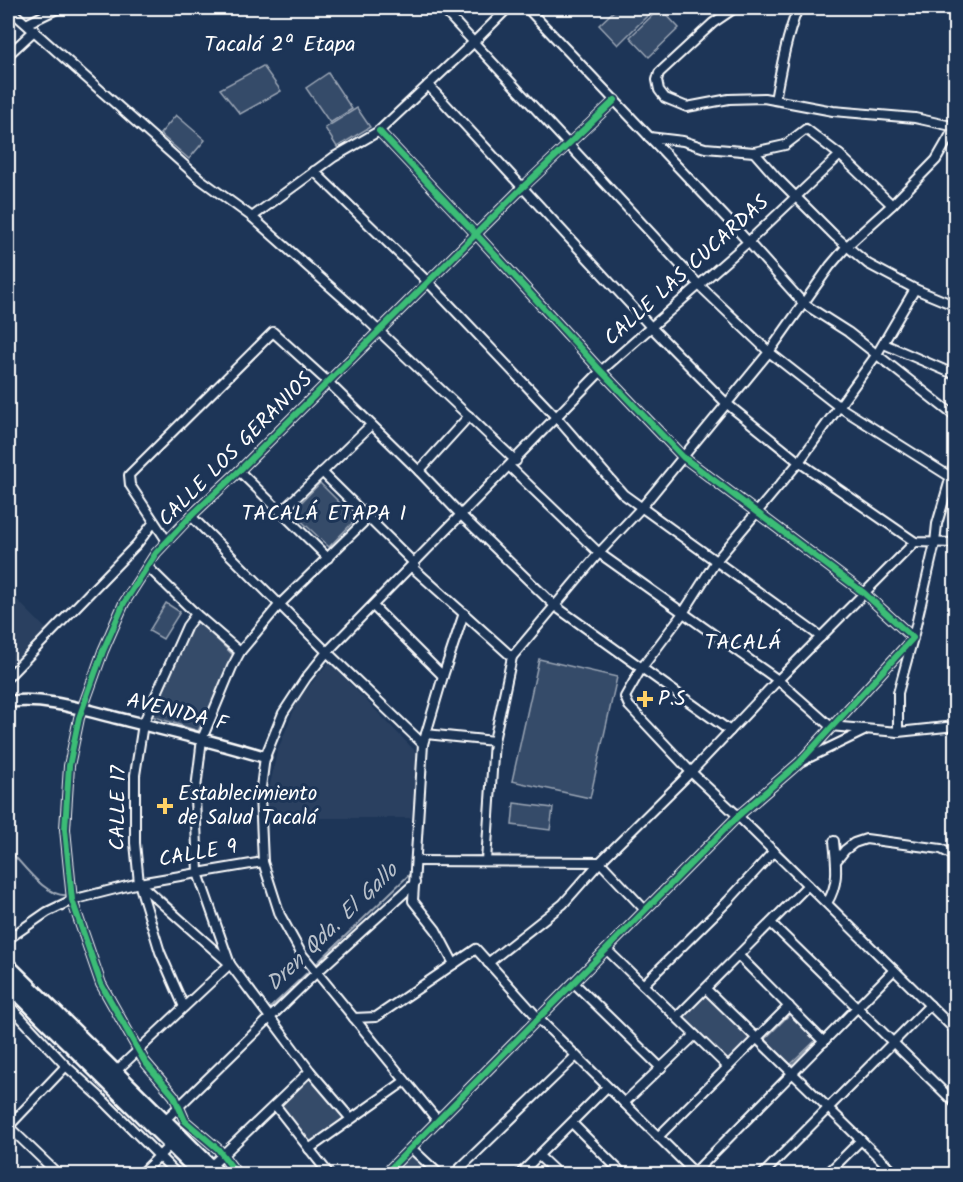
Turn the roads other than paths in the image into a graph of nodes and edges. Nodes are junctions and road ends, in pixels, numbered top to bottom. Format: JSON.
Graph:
{"nodes":[{"id":1,"x":8,"y":8,"type":"edge"},
{"id":2,"x":58,"y":8,"type":"edge"},
{"id":3,"x":442,"y":8,"type":"edge"},
{"id":4,"x":508,"y":8,"type":"edge"},
{"id":5,"x":527,"y":8,"type":"edge"},
{"id":6,"x":735,"y":8,"type":"edge"},
{"id":7,"x":798,"y":8,"type":"edge"},
{"id":8,"x":28,"y":23,"type":"junction"},
{"id":9,"x":35,"y":30,"type":"junction"},
{"id":10,"x":474,"y":42,"type":"junction"},
{"id":11,"x":8,"y":55,"type":"edge"},
{"id":12,"x":428,"y":85,"type":"junction"},
{"id":13,"x":615,"y":100,"type":"junction"},
{"id":14,"x":775,"y":100,"type":"junction"},
{"id":15,"x":955,"y":127,"type":"edge"},
{"id":16,"x":379,"y":131,"type":"junction"},
{"id":17,"x":649,"y":137,"type":"junction"},
{"id":18,"x":568,"y":144,"type":"junction"},
{"id":19,"x":754,"y":153,"type":"junction"},
{"id":20,"x":840,"y":155,"type":"junction"},
{"id":21,"x":314,"y":171,"type":"junction"},
{"id":22,"x":521,"y":189,"type":"junction"},
{"id":23,"x":796,"y":198,"type":"junction"},
{"id":24,"x":892,"y":205,"type":"junction"},
{"id":25,"x":252,"y":217,"type":"junction"},
{"id":26,"x":476,"y":234,"type":"junction"},
{"id":27,"x":747,"y":243,"type":"junction"},
{"id":28,"x":847,"y":246,"type":"junction"},
{"id":29,"x":428,"y":282,"type":"junction"},
{"id":30,"x":699,"y":285,"type":"junction"},
{"id":31,"x":915,"y":289,"type":"junction"},
{"id":32,"x":804,"y":304,"type":"junction"},
{"id":33,"x":956,"y":306,"type":"edge"},
{"id":34,"x":651,"y":327,"type":"junction"},
{"id":35,"x":379,"y":332,"type":"junction"},
{"id":36,"x":884,"y":344,"type":"junction"},
{"id":37,"x":769,"y":352,"type":"junction"},
{"id":38,"x":877,"y":354,"type":"junction"},
{"id":39,"x":601,"y":372,"type":"junction"},
{"id":40,"x":956,"y":375,"type":"edge"},
{"id":41,"x":328,"y":382,"type":"junction"},
{"id":42,"x":726,"y":403,"type":"junction"},
{"id":43,"x":838,"y":406,"type":"junction"},
{"id":44,"x":469,"y":416,"type":"junction"},
{"id":45,"x":556,"y":417,"type":"junction"},
{"id":46,"x":956,"y":417,"type":"edge"},
{"id":47,"x":370,"y":425,"type":"junction"},
{"id":48,"x":683,"y":457,"type":"junction"},
{"id":49,"x":956,"y":459,"type":"edge"},
{"id":50,"x":516,"y":460,"type":"junction"},
{"id":51,"x":799,"y":462,"type":"junction"},
{"id":52,"x":510,"y":467,"type":"junction"},
{"id":53,"x":239,"y":471,"type":"junction"},
{"id":54,"x":419,"y":471,"type":"junction"},
{"id":55,"x":322,"y":472,"type":"junction"},
{"id":56,"x":949,"y":476,"type":"junction"},
{"id":57,"x":642,"y":507,"type":"junction"},
{"id":58,"x":281,"y":512,"type":"junction"},
{"id":59,"x":757,"y":512,"type":"junction"},
{"id":60,"x":191,"y":516,"type":"junction"},
{"id":61,"x":462,"y":516,"type":"junction"},
{"id":62,"x":369,"y":517,"type":"junction"},
{"id":63,"x":154,"y":522,"type":"junction"},
{"id":64,"x":167,"y":541,"type":"junction"},
{"id":65,"x":915,"y":542,"type":"junction"},
{"id":66,"x":935,"y":543,"type":"junction"},
{"id":67,"x":956,"y":543,"type":"edge"},
{"id":68,"x":599,"y":554,"type":"junction"},
{"id":69,"x":328,"y":558,"type":"junction"},
{"id":70,"x":716,"y":561,"type":"junction"},
{"id":71,"x":414,"y":566,"type":"junction"},
{"id":72,"x":148,"y":567,"type":"junction"},
{"id":73,"x":864,"y":593,"type":"junction"},
{"id":74,"x":280,"y":604,"type":"junction"},
{"id":75,"x":374,"y":606,"type":"junction"},
{"id":76,"x":555,"y":606,"type":"junction"},
{"id":77,"x":464,"y":613,"type":"junction"},
{"id":78,"x":682,"y":613,"type":"junction"},
{"id":79,"x":196,"y":614,"type":"junction"},
{"id":80,"x":821,"y":637,"type":"junction"},
{"id":81,"x":913,"y":638,"type":"junction"},
{"id":82,"x":240,"y":652,"type":"junction"},
{"id":83,"x":327,"y":652,"type":"junction"},
{"id":84,"x":512,"y":657,"type":"junction"},
{"id":85,"x":641,"y":669,"type":"junction"},
{"id":86,"x":442,"y":676,"type":"junction"},
{"id":87,"x":8,"y":677,"type":"edge"},
{"id":88,"x":778,"y":680,"type":"junction"},
{"id":89,"x":8,"y":702,"type":"edge"},
{"id":90,"x":8,"y":709,"type":"edge"},
{"id":91,"x":80,"y":709,"type":"junction"},
{"id":92,"x":143,"y":724,"type":"junction"},
{"id":93,"x":830,"y":726,"type":"junction"},
{"id":94,"x":956,"y":726,"type":"edge"},
{"id":95,"x":730,"y":731,"type":"junction"},
{"id":96,"x":866,"y":731,"type":"junction"},
{"id":97,"x":898,"y":732,"type":"junction"},
{"id":98,"x":426,"y":734,"type":"junction"},
{"id":99,"x":202,"y":739,"type":"junction"},
{"id":100,"x":494,"y":741,"type":"junction"},
{"id":101,"x":423,"y":744,"type":"junction"},
{"id":102,"x":265,"y":757,"type":"junction"},
{"id":103,"x":799,"y":763,"type":"junction"},
{"id":104,"x":691,"y":772,"type":"junction"},
{"id":105,"x":738,"y":816,"type":"junction"},
{"id":106,"x":834,"y":841,"type":"dead end"},
{"id":107,"x":774,"y":851,"type":"junction"},
{"id":108,"x":956,"y":857,"type":"edge"},
{"id":109,"x":837,"y":860,"type":"junction"},
{"id":110,"x":416,"y":861,"type":"junction"},
{"id":111,"x":486,"y":861,"type":"junction"},
{"id":112,"x":263,"y":862,"type":"junction"},
{"id":113,"x":600,"y":862,"type":"junction"},
{"id":114,"x":198,"y":873,"type":"junction"},
{"id":115,"x":139,"y":883,"type":"junction"},
{"id":116,"x":415,"y":883,"type":"junction"},
{"id":117,"x":808,"y":885,"type":"junction"},
{"id":118,"x":72,"y":900,"type":"junction"},
{"id":119,"x":826,"y":903,"type":"junction"},
{"id":120,"x":645,"y":910,"type":"junction"},
{"id":121,"x":771,"y":923,"type":"junction"},
{"id":122,"x":8,"y":939,"type":"edge"},
{"id":123,"x":607,"y":950,"type":"junction"},
{"id":124,"x":739,"y":956,"type":"junction"},
{"id":125,"x":488,"y":963,"type":"junction"},
{"id":126,"x":230,"y":964,"type":"junction"},
{"id":127,"x":454,"y":964,"type":"junction"},
{"id":128,"x":8,"y":967,"type":"edge"},
{"id":129,"x":894,"y":970,"type":"junction"},
{"id":130,"x":316,"y":973,"type":"junction"},
{"id":131,"x":8,"y":982,"type":"edge"},
{"id":132,"x":574,"y":983,"type":"junction"},
{"id":133,"x":644,"y":985,"type":"junction"},
{"id":134,"x":706,"y":988,"type":"junction"},
{"id":135,"x":8,"y":1004,"type":"edge"},
{"id":136,"x":930,"y":1005,"type":"junction"},
{"id":137,"x":789,"y":1006,"type":"junction"},
{"id":138,"x":184,"y":1007,"type":"junction"},
{"id":139,"x":858,"y":1007,"type":"junction"},
{"id":140,"x":270,"y":1017,"type":"junction"},
{"id":141,"x":677,"y":1017,"type":"junction"},
{"id":142,"x":354,"y":1018,"type":"junction"},
{"id":143,"x":539,"y":1019,"type":"junction"},
{"id":144,"x":956,"y":1030,"type":"edge"},
{"id":145,"x":695,"y":1035,"type":"junction"},
{"id":146,"x":756,"y":1039,"type":"junction"},
{"id":147,"x":824,"y":1042,"type":"junction"},
{"id":148,"x":894,"y":1042,"type":"junction"},
{"id":149,"x":138,"y":1049,"type":"junction"},
{"id":150,"x":576,"y":1056,"type":"junction"},
{"id":151,"x":66,"y":1066,"type":"junction"},
{"id":152,"x":728,"y":1067,"type":"junction"},
{"id":153,"x":661,"y":1068,"type":"junction"},
{"id":154,"x":310,"y":1071,"type":"junction"},
{"id":155,"x":114,"y":1073,"type":"junction"},
{"id":156,"x":793,"y":1073,"type":"junction"},
{"id":157,"x":405,"y":1081,"type":"junction"},
{"id":158,"x":608,"y":1087,"type":"junction"},
{"id":159,"x":624,"y":1103,"type":"junction"},
{"id":160,"x":956,"y":1104,"type":"edge"},
{"id":161,"x":179,"y":1105,"type":"junction"},
{"id":162,"x":275,"y":1105,"type":"junction"},
{"id":163,"x":828,"y":1108,"type":"junction"},
{"id":164,"x":351,"y":1119,"type":"junction"},
{"id":165,"x":164,"y":1121,"type":"junction"},
{"id":166,"x":438,"y":1121,"type":"junction"},
{"id":167,"x":572,"y":1123,"type":"junction"},
{"id":168,"x":8,"y":1127,"type":"edge"},
{"id":169,"x":658,"y":1137,"type":"junction"},
{"id":170,"x":861,"y":1140,"type":"junction"},
{"id":171,"x":171,"y":1144,"type":"junction"},
{"id":172,"x":411,"y":1148,"type":"junction"},
{"id":173,"x":309,"y":1149,"type":"junction"},
{"id":174,"x":223,"y":1155,"type":"junction"},
{"id":175,"x":159,"y":1156,"type":"junction"},
{"id":176,"x":539,"y":1156,"type":"junction"},
{"id":177,"x":210,"y":1172,"type":"edge"},
{"id":178,"x":893,"y":1173,"type":"edge"},
{"id":179,"x":57,"y":1174,"type":"edge"},
{"id":180,"x":141,"y":1174,"type":"edge"},
{"id":181,"x":177,"y":1174,"type":"edge"},
{"id":182,"x":237,"y":1174,"type":"edge"},
{"id":183,"x":329,"y":1174,"type":"edge"},
{"id":184,"x":385,"y":1174,"type":"edge"},
{"id":185,"x":439,"y":1174,"type":"edge"},
{"id":186,"x":454,"y":1174,"type":"edge"},
{"id":187,"x":520,"y":1174,"type":"edge"},
{"id":188,"x":558,"y":1174,"type":"edge"},
{"id":189,"x":622,"y":1174,"type":"edge"},
{"id":190,"x":695,"y":1174,"type":"edge"},
{"id":191,"x":763,"y":1174,"type":"edge"},
{"id":192,"x":827,"y":1174,"type":"edge"}],
"edges":[{"from":1,"to":8,"type":"street"},
{"from":2,"to":8,"type":"street"},
{"from":3,"to":10,"type":"street"},
{"from":4,"to":10,"type":"street"},
{"from":5,"to":13,"type":"street"},
{"from":6,"to":14,"type":"street"},
{"from":7,"to":14,"type":"street"},
{"from":8,"to":9,"type":"street"},
{"from":9,"to":11,"type":"street"},
{"from":9,"to":25,"type":"street"},
{"from":10,"to":12,"type":"street"},
{"from":10,"to":18,"type":"street"},
{"from":12,"to":16,"type":"street"},
{"from":12,"to":22,"type":"street"},
{"from":13,"to":17,"type":"street"},
{"from":13,"to":18,"type":"street","name":"CALLE LOS GERANIOS"},
{"from":14,"to":15,"type":"street"},
{"from":15,"to":24,"type":"street"},
{"from":16,"to":21,"type":"street"},
{"from":16,"to":26,"type":"street"},
{"from":17,"to":19,"type":"street"},
{"from":17,"to":27,"type":"street"},
{"from":18,"to":22,"type":"street","name":"CALLE LOS GERANIOS"},
{"from":18,"to":30,"type":"street"},
{"from":19,"to":20,"type":"street"},
{"from":19,"to":23,"type":"street"},
{"from":20,"to":23,"type":"street","name":"CALLE LAS CUCARDAS"},
{"from":20,"to":24,"type":"street"},
{"from":21,"to":25,"type":"street"},
{"from":21,"to":29,"type":"street"},
{"from":22,"to":26,"type":"street","name":"CALLE LOS GERANIOS"},
{"from":22,"to":34,"type":"street"},
{"from":23,"to":27,"type":"street","name":"CALLE LAS CUCARDAS"},
{"from":23,"to":28,"type":"street"},
{"from":24,"to":28,"type":"street"},
{"from":25,"to":35,"type":"street"},
{"from":26,"to":29,"type":"street","name":"CALLE LOS GERANIOS"},
{"from":26,"to":39,"type":"street"},
{"from":27,"to":30,"type":"street","name":"CALLE LAS CUCARDAS"},
{"from":27,"to":32,"type":"street"},
{"from":28,"to":31,"type":"street"},
{"from":28,"to":32,"type":"street"},
{"from":29,"to":35,"type":"street","name":"CALLE LOS GERANIOS"},
{"from":29,"to":45,"type":"street"},
{"from":30,"to":34,"type":"street","name":"CALLE LAS CUCARDAS"},
{"from":30,"to":37,"type":"street"},
{"from":31,"to":33,"type":"street"},
{"from":31,"to":36,"type":"street"},
{"from":32,"to":37,"type":"street"},
{"from":32,"to":38,"type":"street"},
{"from":34,"to":39,"type":"street","name":"CALLE LAS CUCARDAS"},
{"from":34,"to":42,"type":"street"},
{"from":35,"to":41,"type":"street","name":"CALLE LOS GERANIOS"},
{"from":35,"to":44,"type":"street"},
{"from":36,"to":38,"type":"street"},
{"from":36,"to":40,"type":"street"},
{"from":37,"to":42,"type":"street"},
{"from":37,"to":43,"type":"street"},
{"from":38,"to":43,"type":"street"},
{"from":38,"to":46,"type":"street"},
{"from":39,"to":45,"type":"street","name":"CALLE LAS CUCARDAS"},
{"from":39,"to":48,"type":"street"},
{"from":41,"to":47,"type":"street"},
{"from":41,"to":53,"type":"street","name":"CALLE LOS GERANIOS"},
{"from":41,"to":63,"type":"street"},
{"from":42,"to":48,"type":"street"},
{"from":42,"to":51,"type":"street"},
{"from":43,"to":51,"type":"street"},
{"from":43,"to":56,"type":"street"},
{"from":44,"to":50,"type":"street"},
{"from":44,"to":54,"type":"street"},
{"from":45,"to":50,"type":"street","name":"CALLE LAS CUCARDAS"},
{"from":45,"to":57,"type":"street"},
{"from":47,"to":54,"type":"street"},
{"from":47,"to":55,"type":"street"},
{"from":48,"to":57,"type":"street"},
{"from":48,"to":59,"type":"street"},
{"from":49,"to":56,"type":"street"},
{"from":50,"to":52,"type":"street","name":"CALLE LAS CUCARDAS"},
{"from":51,"to":59,"type":"street"},
{"from":51,"to":65,"type":"street"},
{"from":52,"to":61,"type":"street","name":"CALLE LAS CUCARDAS"},
{"from":52,"to":68,"type":"street"},
{"from":53,"to":58,"type":"street"},
{"from":53,"to":60,"type":"street","name":"CALLE LOS GERANIOS"},
{"from":54,"to":61,"type":"street"},
{"from":55,"to":58,"type":"street"},
{"from":55,"to":62,"type":"street"},
{"from":56,"to":66,"type":"street"},
{"from":57,"to":68,"type":"street"},
{"from":57,"to":70,"type":"street"},
{"from":58,"to":69,"type":"street"},
{"from":59,"to":70,"type":"street"},
{"from":59,"to":73,"type":"street"},
{"from":60,"to":64,"type":"street","name":"CALLE LOS GERANIOS"},
{"from":60,"to":74,"type":"street"},
{"from":61,"to":71,"type":"street","name":"CALLE LAS CUCARDAS"},
{"from":61,"to":76,"type":"street"},
{"from":62,"to":69,"type":"street"},
{"from":62,"to":71,"type":"street"},
{"from":63,"to":64,"type":"street"},
{"from":63,"to":87,"type":"street"},
{"from":64,"to":72,"type":"street","name":"CALLE LOS GERANIOS"},
{"from":65,"to":66,"type":"street"},
{"from":65,"to":73,"type":"street"},
{"from":66,"to":67,"type":"street"},
{"from":66,"to":81,"type":"street"},
{"from":68,"to":76,"type":"street"},
{"from":68,"to":78,"type":"street"},
{"from":69,"to":74,"type":"street"},
{"from":70,"to":78,"type":"street"},
{"from":70,"to":80,"type":"street"},
{"from":71,"to":75,"type":"street","name":"CALLE LAS CUCARDAS"},
{"from":71,"to":77,"type":"street"},
{"from":72,"to":79,"type":"street"},
{"from":72,"to":91,"type":"street","name":"CALLE LOS GERANIOS"},
{"from":73,"to":80,"type":"street"},
{"from":73,"to":81,"type":"street"},
{"from":74,"to":82,"type":"street"},
{"from":74,"to":83,"type":"street"},
{"from":75,"to":83,"type":"street","name":"CALLE LAS CUCARDAS"},
{"from":75,"to":86,"type":"street"},
{"from":76,"to":84,"type":"street"},
{"from":76,"to":85,"type":"street"},
{"from":77,"to":84,"type":"street"},
{"from":77,"to":86,"type":"street"},
{"from":78,"to":85,"type":"street"},
{"from":78,"to":88,"type":"street"},
{"from":79,"to":82,"type":"street"},
{"from":79,"to":92,"type":"street","name":"CALLE 17"},
{"from":80,"to":88,"type":"street"},
{"from":81,"to":93,"type":"street"},
{"from":81,"to":97,"type":"street"},
{"from":82,"to":99,"type":"street"},
{"from":83,"to":101,"type":"street"},
{"from":83,"to":102,"type":"street","name":"CALLE LAS CUCARDAS"},
{"from":84,"to":100,"type":"street"},
{"from":85,"to":95,"type":"street"},
{"from":85,"to":104,"type":"street"},
{"from":86,"to":98,"type":"street"},
{"from":88,"to":93,"type":"street"},
{"from":88,"to":95,"type":"street"},
{"from":89,"to":91,"type":"street","name":"AVENIDA F"},
{"from":90,"to":91,"type":"street","name":"AVENIDA F"},
{"from":91,"to":92,"type":"street","name":"AVENIDA F"},
{"from":91,"to":118,"type":"street","name":"CALLE LOS GERANIOS"},
{"from":92,"to":99,"type":"street","name":"AVENIDA F"},
{"from":92,"to":115,"type":"street","name":"CALLE 17"},
{"from":93,"to":96,"type":"street"},
{"from":93,"to":103,"type":"street"},
{"from":94,"to":97,"type":"street"},
{"from":95,"to":104,"type":"street"},
{"from":96,"to":97,"type":"street"},
{"from":96,"to":103,"type":"street"},
{"from":98,"to":100,"type":"street"},
{"from":98,"to":101,"type":"street"},
{"from":99,"to":102,"type":"street","name":"AVENIDA F"},
{"from":99,"to":114,"type":"street"},
{"from":100,"to":111,"type":"street"},
{"from":101,"to":110,"type":"street"},
{"from":102,"to":112,"type":"street","name":"CALLE LAS CUCARDAS"},
{"from":103,"to":105,"type":"street"},
{"from":104,"to":105,"type":"street"},
{"from":104,"to":113,"type":"street"},
{"from":105,"to":107,"type":"street"},
{"from":105,"to":120,"type":"street"},
{"from":106,"to":109,"type":"street"},
{"from":107,"to":117,"type":"street"},
{"from":107,"to":133,"type":"street"},
{"from":108,"to":109,"type":"street"},
{"from":109,"to":119,"type":"street"},
{"from":110,"to":111,"type":"street"},
{"from":110,"to":116,"type":"street"},
{"from":111,"to":113,"type":"street"},
{"from":112,"to":114,"type":"street","name":"CALLE 9"},
{"from":112,"to":130,"type":"street","name":"CALLE LAS CUCARDAS"},
{"from":113,"to":120,"type":"street"},
{"from":113,"to":125,"type":"street"},
{"from":114,"to":115,"type":"street","name":"CALLE 9"},
{"from":114,"to":126,"type":"street"},
{"from":115,"to":118,"type":"street","name":"CALLE 9"},
{"from":115,"to":126,"type":"street"},
{"from":115,"to":138,"type":"street","name":"CALLE 17"},
{"from":116,"to":127,"type":"street"},
{"from":116,"to":130,"type":"street"},
{"from":117,"to":119,"type":"street"},
{"from":117,"to":121,"type":"street"},
{"from":118,"to":122,"type":"street","name":"CALLE 9"},
{"from":118,"to":149,"type":"street","name":"CALLE LOS GERANIOS"},
{"from":119,"to":129,"type":"street"},
{"from":120,"to":123,"type":"street"},
{"from":121,"to":124,"type":"street"},
{"from":121,"to":139,"type":"street"},
{"from":123,"to":132,"type":"street"},
{"from":123,"to":133,"type":"street"},
{"from":124,"to":134,"type":"street"},
{"from":124,"to":137,"type":"street"},
{"from":125,"to":127,"type":"street"},
{"from":125,"to":143,"type":"street"},
{"from":126,"to":138,"type":"street"},
{"from":126,"to":140,"type":"street"},
{"from":127,"to":142,"type":"street"},
{"from":128,"to":155,"type":"highway"},
{"from":129,"to":136,"type":"street"},
{"from":129,"to":139,"type":"street"},
{"from":130,"to":140,"type":"street"},
{"from":130,"to":142,"type":"street"},
{"from":131,"to":171,"type":"highway"},
{"from":132,"to":143,"type":"street"},
{"from":132,"to":153,"type":"street"},
{"from":133,"to":141,"type":"street"},
{"from":134,"to":141,"type":"street"},
{"from":134,"to":146,"type":"street"},
{"from":135,"to":151,"type":"street"},
{"from":136,"to":144,"type":"street"},
{"from":136,"to":148,"type":"street"},
{"from":137,"to":146,"type":"street"},
{"from":137,"to":147,"type":"street"},
{"from":138,"to":149,"type":"street"},
{"from":139,"to":147,"type":"street"},
{"from":139,"to":148,"type":"street"},
{"from":140,"to":154,"type":"street"},
{"from":140,"to":161,"type":"street"},
{"from":141,"to":145,"type":"street"},
{"from":142,"to":157,"type":"street"},
{"from":143,"to":150,"type":"street"},
{"from":143,"to":166,"type":"street"},
{"from":145,"to":152,"type":"street"},
{"from":145,"to":153,"type":"street"},
{"from":146,"to":152,"type":"street"},
{"from":146,"to":156,"type":"street"},
{"from":147,"to":156,"type":"street"},
{"from":148,"to":160,"type":"street"},
{"from":148,"to":163,"type":"street"},
{"from":149,"to":155,"type":"street"},
{"from":149,"to":161,"type":"street","name":"CALLE LOS GERANIOS"},
{"from":150,"to":158,"type":"street"},
{"from":150,"to":186,"type":"street"},
{"from":151,"to":168,"type":"street"},
{"from":151,"to":175,"type":"street"},
{"from":152,"to":169,"type":"street"},
{"from":153,"to":159,"type":"street"},
{"from":154,"to":162,"type":"street"},
{"from":154,"to":164,"type":"street"},
{"from":155,"to":165,"type":"highway"},
{"from":156,"to":163,"type":"street"},
{"from":156,"to":190,"type":"street"},
{"from":157,"to":164,"type":"street"},
{"from":157,"to":166,"type":"street"},
{"from":158,"to":159,"type":"street"},
{"from":158,"to":167,"type":"street"},
{"from":159,"to":169,"type":"street"},
{"from":161,"to":165,"type":"street"},
{"from":161,"to":174,"type":"street","name":"CALLE LOS GERANIOS"},
{"from":162,"to":173,"type":"street"},
{"from":162,"to":174,"type":"street"},
{"from":163,"to":170,"type":"street"},
{"from":163,"to":191,"type":"street"},
{"from":164,"to":173,"type":"street"},
{"from":165,"to":177,"type":"highway"},
{"from":166,"to":172,"type":"street"},
{"from":167,"to":176,"type":"street"},
{"from":167,"to":189,"type":"street"},
{"from":168,"to":179,"type":"street"},
{"from":169,"to":190,"type":"street"},
{"from":170,"to":178,"type":"street"},
{"from":170,"to":192,"type":"street"},
{"from":171,"to":175,"type":"street"},
{"from":171,"to":177,"type":"highway"},
{"from":172,"to":184,"type":"street"},
{"from":172,"to":185,"type":"street"},
{"from":173,"to":183,"type":"street"},
{"from":174,"to":177,"type":"street"},
{"from":174,"to":182,"type":"street","name":"CALLE LOS GERANIOS"},
{"from":175,"to":180,"type":"street"},
{"from":175,"to":181,"type":"street"},
{"from":176,"to":187,"type":"street"},
{"from":176,"to":188,"type":"street"}]}
